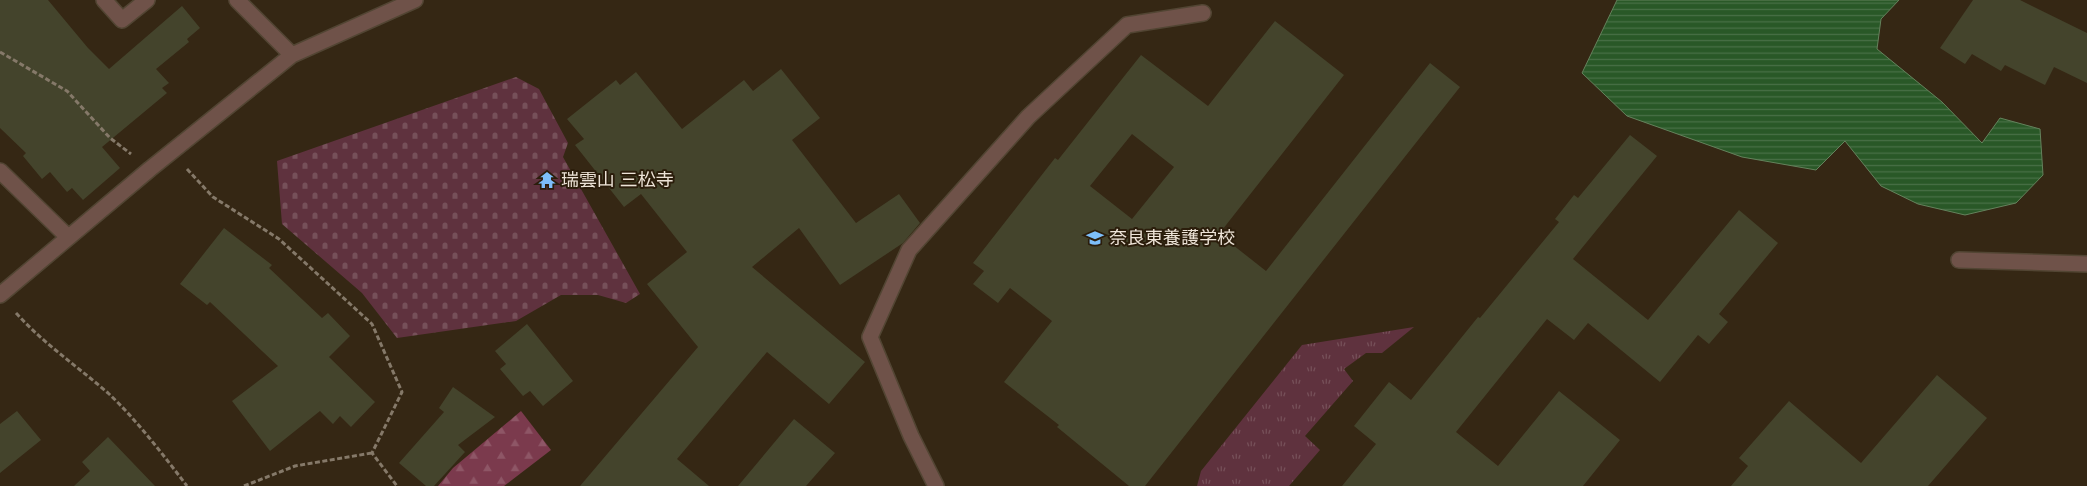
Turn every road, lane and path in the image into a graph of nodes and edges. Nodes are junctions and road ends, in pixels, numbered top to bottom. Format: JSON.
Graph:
{"nodes":[{"id":1,"x":104,"y":0,"type":"edge"},
{"id":2,"x":146,"y":0,"type":"edge"},
{"id":3,"x":237,"y":0,"type":"edge"},
{"id":4,"x":415,"y":0,"type":"edge"},
{"id":5,"x":1203,"y":13,"type":"dead end"},
{"id":6,"x":0,"y":52,"type":"edge"},
{"id":7,"x":292,"y":55,"type":"junction"},
{"id":8,"x":172,"y":151,"type":"junction"},
{"id":9,"x":150,"y":169,"type":"junction"},
{"id":10,"x":0,"y":171,"type":"edge"},
{"id":11,"x":68,"y":237,"type":"junction"},
{"id":12,"x":1959,"y":260,"type":"dead end"},
{"id":13,"x":2087,"y":264,"type":"edge"},
{"id":14,"x":0,"y":295,"type":"edge"},
{"id":15,"x":12,"y":310,"type":"dead end"},
{"id":16,"x":372,"y":453,"type":"junction"},
{"id":17,"x":187,"y":486,"type":"edge"},
{"id":18,"x":244,"y":486,"type":"edge"},
{"id":19,"x":397,"y":486,"type":"edge"},
{"id":20,"x":936,"y":486,"type":"edge"}],
"edges":[{"from":1,"to":2,"type":"street"},
{"from":3,"to":7,"type":"street"},
{"from":4,"to":7,"type":"street"},
{"from":5,"to":20,"type":"street"},
{"from":6,"to":9,"type":"path"},
{"from":7,"to":8,"type":"street"},
{"from":8,"to":9,"type":"street"},
{"from":8,"to":16,"type":"path"},
{"from":9,"to":11,"type":"street"},
{"from":10,"to":11,"type":"street"},
{"from":11,"to":14,"type":"street"},
{"from":12,"to":13,"type":"street"},
{"from":15,"to":17,"type":"path"},
{"from":16,"to":18,"type":"path"},
{"from":16,"to":19,"type":"path"}]}
